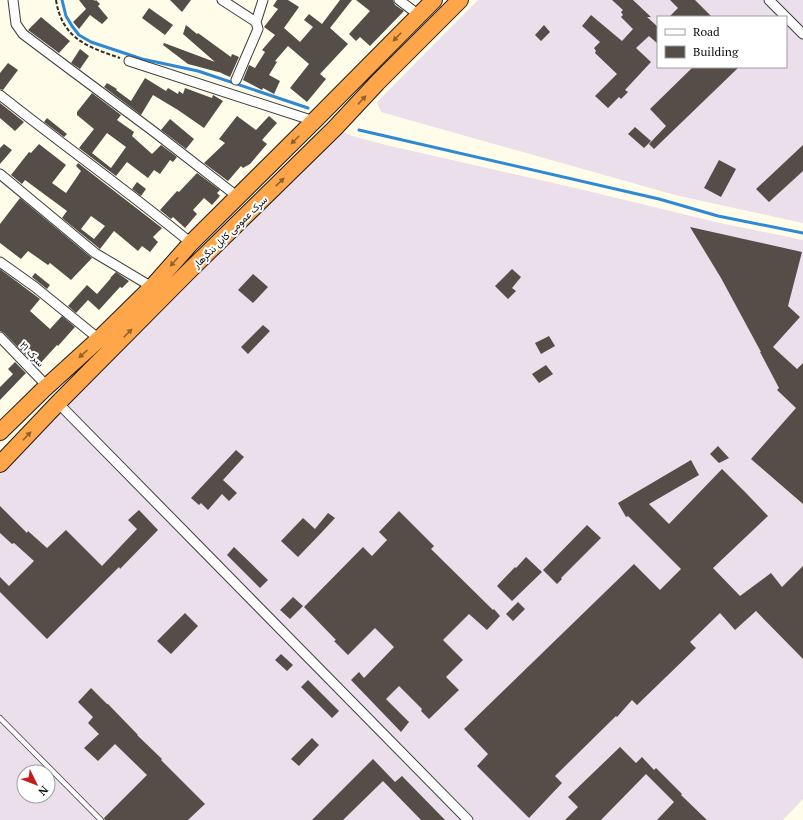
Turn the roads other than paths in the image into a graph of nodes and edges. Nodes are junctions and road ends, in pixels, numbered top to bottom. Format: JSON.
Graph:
{"nodes":[{"id":1,"x":13,"y":0,"type":"edge"},
{"id":2,"x":222,"y":0,"type":"edge"},
{"id":3,"x":264,"y":0,"type":"edge"},
{"id":4,"x":399,"y":0,"type":"edge"},
{"id":5,"x":434,"y":0,"type":"edge"},
{"id":6,"x":460,"y":0,"type":"edge"},
{"id":7,"x":769,"y":0,"type":"edge"},
{"id":8,"x":419,"y":15,"type":"junction"},
{"id":9,"x":785,"y":16,"type":"edge"},
{"id":10,"x":787,"y":18,"type":"edge"},
{"id":11,"x":256,"y":22,"type":"junction"},
{"id":12,"x":803,"y":34,"type":"edge"},
{"id":13,"x":129,"y":61,"type":"road end"},
{"id":14,"x":236,"y":80,"type":"dead end"},
{"id":15,"x":0,"y":95,"type":"edge"},
{"id":16,"x":314,"y":121,"type":"junction"},
{"id":17,"x":0,"y":174,"type":"edge"},
{"id":18,"x":238,"y":197,"type":"junction"},
{"id":19,"x":191,"y":243,"type":"junction"},
{"id":20,"x":0,"y":262,"type":"edge"},
{"id":21,"x":152,"y":287,"type":"junction"},
{"id":22,"x":0,"y":337,"type":"edge"},
{"id":23,"x":99,"y":339,"type":"junction"},
{"id":24,"x":45,"y":388,"type":"junction"},
{"id":25,"x":58,"y":403,"type":"junction"},
{"id":26,"x":0,"y":432,"type":"edge"},
{"id":27,"x":0,"y":464,"type":"edge"},
{"id":28,"x":0,"y":718,"type":"edge"},
{"id":29,"x":101,"y":820,"type":"edge"},
{"id":30,"x":468,"y":820,"type":"edge"}],
"edges":[{"from":1,"to":18,"type":"street"},
{"from":2,"to":11,"type":"street"},
{"from":3,"to":11,"type":"street"},
{"from":4,"to":8,"type":"street"},
{"from":5,"to":8,"type":"highway","name":"سرک عمومی کابل ننگرهار"},
{"from":25,"to":6,"type":"highway","name":"سرک عمومی کابل ننگرهار","one_way":true},
{"from":7,"to":9,"type":"street"},
{"from":8,"to":16,"type":"highway","name":"سرک عمومی کابل ننگرهار","one_way":true},
{"from":10,"to":12,"type":"street"},
{"from":11,"to":14,"type":"street"},
{"from":13,"to":16,"type":"street"},
{"from":15,"to":19,"type":"street"},
{"from":16,"to":18,"type":"highway","name":"سرک عمومی کابل ننگرهار","one_way":true},
{"from":17,"to":21,"type":"street"},
{"from":18,"to":19,"type":"highway","name":"سرک عمومی کابل ننگرهار"},
{"from":19,"to":21,"type":"highway","name":"سرک عمومی کابل ننگرهار","one_way":true},
{"from":20,"to":23,"type":"street"},
{"from":21,"to":23,"type":"highway","name":"سرک عمومی کابل ننگرهار"},
{"from":22,"to":24,"type":"street","name":"سرک ۲۱"},
{"from":23,"to":24,"type":"highway","name":"سرک عمومی کابل ننگرهار","one_way":true},
{"from":24,"to":25,"type":"highway"},
{"from":24,"to":26,"type":"highway","name":"سرک عمومی کابل ننگرهار"},
{"from":27,"to":25,"type":"highway","name":"سرک عمومی کابل ننگرهار","one_way":true},
{"from":25,"to":30,"type":"street"},
{"from":28,"to":29,"type":"lane"}]}
